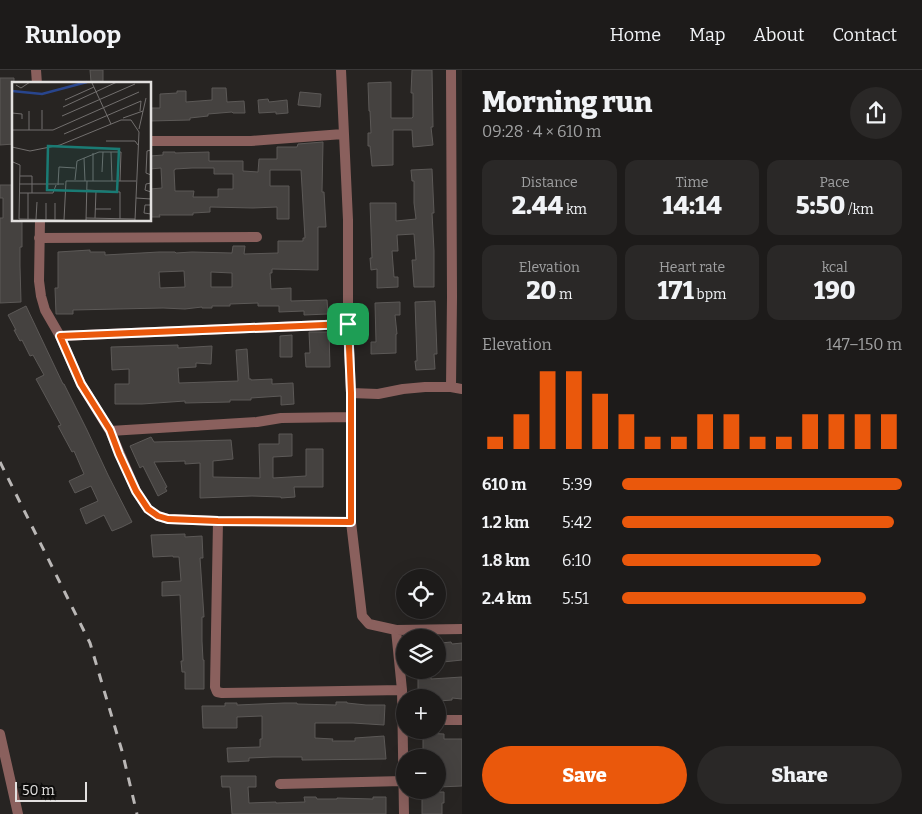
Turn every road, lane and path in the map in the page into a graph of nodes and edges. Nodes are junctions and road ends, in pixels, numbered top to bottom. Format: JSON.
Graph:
{"nodes":[{"id":1,"x":341,"y":70,"type":"edge"},
{"id":2,"x":451,"y":70,"type":"edge"},
{"id":3,"x":343,"y":134,"type":"junction"},
{"id":4,"x":151,"y":142,"type":"edge"},
{"id":5,"x":40,"y":221,"type":"edge"},
{"id":6,"x":257,"y":237,"type":"dead end"},
{"id":7,"x":39,"y":238,"type":"junction"},
{"id":8,"x":457,"y":297,"type":"edge"},
{"id":9,"x":348,"y":324,"type":"junction"},
{"id":10,"x":60,"y":336,"type":"junction"},
{"id":11,"x":451,"y":387,"type":"junction"},
{"id":12,"x":462,"y":388,"type":"edge"},
{"id":13,"x":351,"y":393,"type":"junction"},
{"id":14,"x":351,"y":417,"type":"junction"},
{"id":15,"x":110,"y":430,"type":"junction"},
{"id":16,"x":218,"y":521,"type":"junction"},
{"id":17,"x":351,"y":522,"type":"junction"},
{"id":18,"x":446,"y":629,"type":"edge"},
{"id":19,"x":462,"y":629,"type":"edge"},
{"id":20,"x":396,"y":630,"type":"edge"},
{"id":21,"x":396,"y":690,"type":"edge"},
{"id":22,"x":446,"y":720,"type":"edge"},
{"id":23,"x":462,"y":720,"type":"edge"},
{"id":24,"x":0,"y":734,"type":"edge"},
{"id":25,"x":396,"y":781,"type":"edge"},
{"id":26,"x":280,"y":784,"type":"dead end"},
{"id":27,"x":404,"y":799,"type":"edge"},
{"id":28,"x":18,"y":814,"type":"edge"},
{"id":29,"x":404,"y":814,"type":"edge"}],
"edges":[{"from":1,"to":3,"type":"street"},
{"from":2,"to":8,"type":"street"},
{"from":3,"to":4,"type":"street"},
{"from":3,"to":9,"type":"street"},
{"from":5,"to":7,"type":"street"},
{"from":6,"to":7,"type":"street"},
{"from":7,"to":10,"type":"street"},
{"from":8,"to":11,"type":"street"},
{"from":9,"to":10,"type":"street"},
{"from":9,"to":13,"type":"street"},
{"from":10,"to":15,"type":"street"},
{"from":11,"to":12,"type":"street"},
{"from":11,"to":13,"type":"street"},
{"from":13,"to":14,"type":"street"},
{"from":14,"to":15,"type":"street"},
{"from":14,"to":17,"type":"street"},
{"from":15,"to":16,"type":"street"},
{"from":16,"to":17,"type":"street"},
{"from":16,"to":21,"type":"street"},
{"from":17,"to":20,"type":"street"},
{"from":18,"to":19,"type":"street"},
{"from":22,"to":23,"type":"street"},
{"from":24,"to":28,"type":"street"},
{"from":25,"to":26,"type":"street"},
{"from":27,"to":29,"type":"street"}]}
